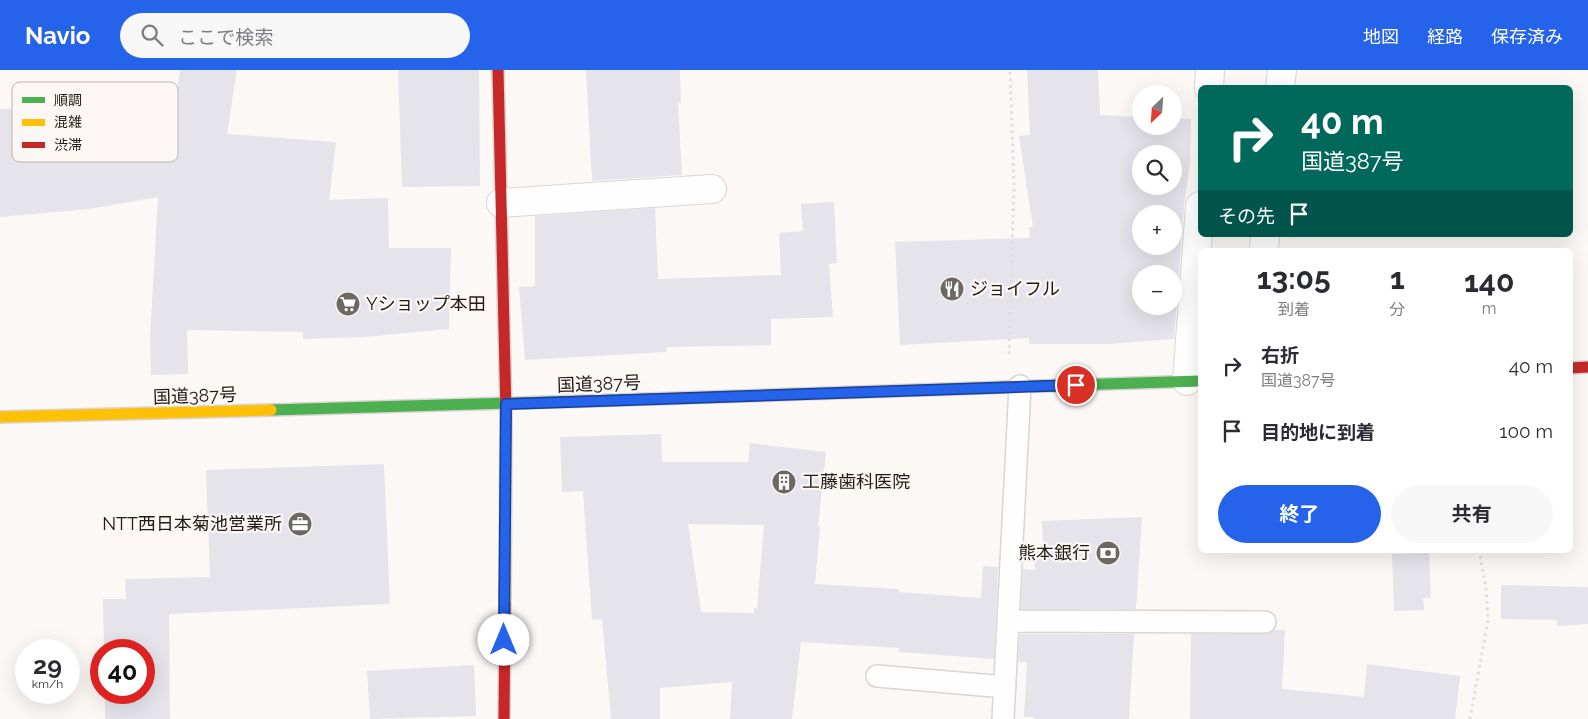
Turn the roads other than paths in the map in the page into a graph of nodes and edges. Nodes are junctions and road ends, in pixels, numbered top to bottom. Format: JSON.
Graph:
{"nodes":[{"id":1,"x":498,"y":70,"type":"edge"},
{"id":2,"x":1210,"y":70,"type":"edge"},
{"id":3,"x":1282,"y":70,"type":"edge"},
{"id":4,"x":1209,"y":85,"type":"edge"},
{"id":5,"x":1280,"y":85,"type":"edge"},
{"id":6,"x":712,"y":189,"type":"dead end"},
{"id":7,"x":501,"y":203,"type":"junction"},
{"id":8,"x":1198,"y":264,"type":"edge"},
{"id":9,"x":1588,"y":367,"type":"edge"},
{"id":10,"x":1573,"y":368,"type":"edge"},
{"id":11,"x":1194,"y":381,"type":"edge"},
{"id":12,"x":1014,"y":387,"type":"junction"},
{"id":13,"x":506,"y":404,"type":"junction"},
{"id":14,"x":0,"y":418,"type":"edge"},
{"id":15,"x":1009,"y":621,"type":"junction"},
{"id":16,"x":1265,"y":622,"type":"dead end"},
{"id":17,"x":877,"y":676,"type":"dead end"},
{"id":18,"x":1005,"y":687,"type":"junction"},
{"id":19,"x":504,"y":719,"type":"edge"},
{"id":20,"x":1003,"y":719,"type":"edge"}],
"edges":[{"from":1,"to":7,"type":"main road"},
{"from":2,"to":4,"type":"street"},
{"from":3,"to":5,"type":"street"},
{"from":6,"to":7,"type":"street"},
{"from":7,"to":13,"type":"main road"},
{"from":8,"to":11,"type":"street"},
{"from":9,"to":10,"type":"main road"},
{"from":11,"to":12,"type":"main road","name":"国道387号"},
{"from":12,"to":13,"type":"main road","name":"国道387号"},
{"from":12,"to":15,"type":"lane"},
{"from":13,"to":14,"type":"main road","name":"国道387号"},
{"from":13,"to":19,"type":"main road"},
{"from":15,"to":16,"type":"lane"},
{"from":15,"to":18,"type":"lane"},
{"from":17,"to":18,"type":"lane"},
{"from":18,"to":20,"type":"lane"}]}
